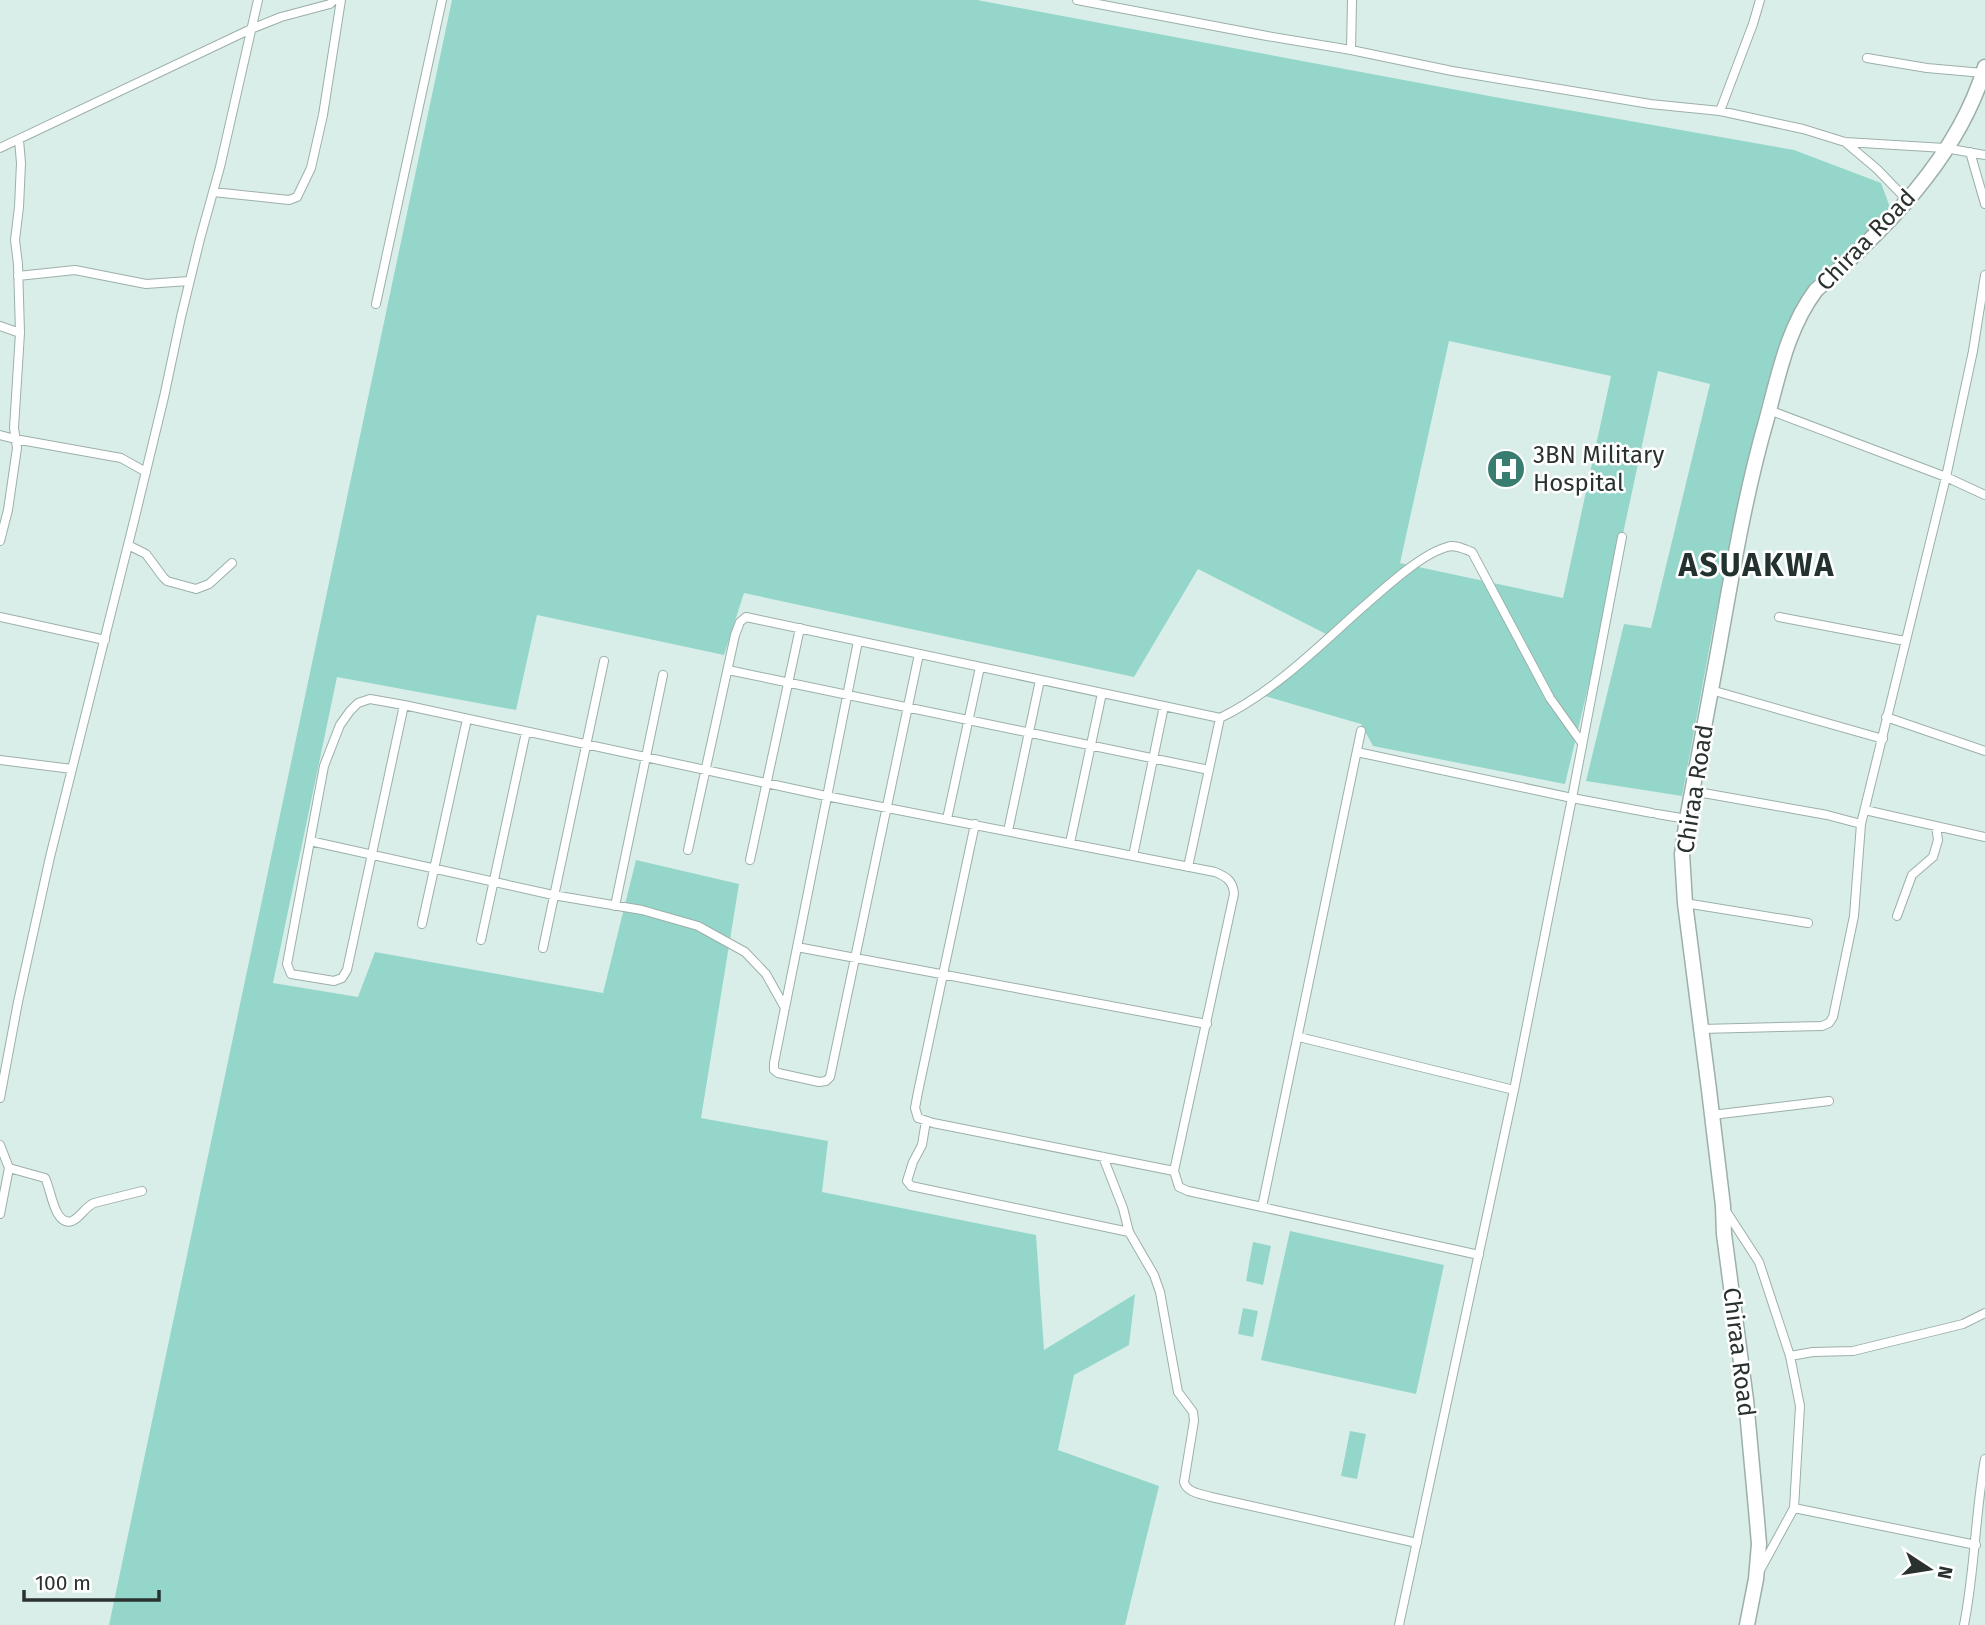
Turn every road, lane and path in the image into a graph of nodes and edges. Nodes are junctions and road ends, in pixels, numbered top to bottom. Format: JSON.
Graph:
{"nodes":[{"id":1,"x":258,"y":0,"type":"edge"},
{"id":2,"x":334,"y":0,"type":"edge"},
{"id":3,"x":341,"y":0,"type":"edge"},
{"id":4,"x":442,"y":0,"type":"edge"},
{"id":5,"x":1077,"y":0,"type":"edge"},
{"id":6,"x":1352,"y":0,"type":"edge"},
{"id":7,"x":1760,"y":0,"type":"edge"},
{"id":8,"x":251,"y":29,"type":"junction"},
{"id":9,"x":1351,"y":50,"type":"junction"},
{"id":10,"x":1867,"y":58,"type":"dead end"},
{"id":11,"x":1984,"y":70,"type":"edge"},
{"id":12,"x":1720,"y":111,"type":"junction"},
{"id":13,"x":19,"y":140,"type":"junction"},
{"id":14,"x":1845,"y":142,"type":"junction"},
{"id":15,"x":0,"y":148,"type":"edge"},
{"id":16,"x":1945,"y":148,"type":"junction"},
{"id":17,"x":1970,"y":152,"type":"junction"},
{"id":18,"x":1985,"y":155,"type":"edge"},
{"id":19,"x":213,"y":192,"type":"junction"},
{"id":20,"x":1908,"y":201,"type":"junction"},
{"id":21,"x":1985,"y":204,"type":"edge"},
{"id":22,"x":1985,"y":275,"type":"edge"},
{"id":23,"x":18,"y":276,"type":"junction"},
{"id":24,"x":189,"y":281,"type":"junction"},
{"id":25,"x":376,"y":304,"type":"dead end"},
{"id":26,"x":0,"y":326,"type":"edge"},
{"id":27,"x":20,"y":334,"type":"junction"},
{"id":28,"x":1769,"y":410,"type":"junction"},
{"id":29,"x":0,"y":435,"type":"edge"},
{"id":30,"x":15,"y":439,"type":"junction"},
{"id":31,"x":146,"y":472,"type":"junction"},
{"id":32,"x":1946,"y":477,"type":"junction"},
{"id":33,"x":1985,"y":495,"type":"edge"},
{"id":34,"x":1622,"y":537,"type":"dead end"},
{"id":35,"x":0,"y":541,"type":"edge"},
{"id":36,"x":128,"y":545,"type":"junction"},
{"id":37,"x":232,"y":563,"type":"dead end"},
{"id":38,"x":0,"y":617,"type":"edge"},
{"id":39,"x":1779,"y":617,"type":"dead end"},
{"id":40,"x":800,"y":628,"type":"junction"},
{"id":41,"x":105,"y":640,"type":"junction"},
{"id":42,"x":858,"y":640,"type":"junction"},
{"id":43,"x":1905,"y":641,"type":"junction"},
{"id":44,"x":919,"y":654,"type":"junction"},
{"id":45,"x":604,"y":661,"type":"dead end"},
{"id":46,"x":980,"y":667,"type":"junction"},
{"id":47,"x":728,"y":670,"type":"junction"},
{"id":48,"x":663,"y":675,"type":"dead end"},
{"id":49,"x":1040,"y":680,"type":"junction"},
{"id":50,"x":789,"y":683,"type":"junction"},
{"id":51,"x":1711,"y":690,"type":"junction"},
{"id":52,"x":1102,"y":693,"type":"junction"},
{"id":53,"x":847,"y":695,"type":"junction"},
{"id":54,"x":404,"y":705,"type":"junction"},
{"id":55,"x":1164,"y":706,"type":"junction"},
{"id":56,"x":908,"y":708,"type":"junction"},
{"id":57,"x":1886,"y":717,"type":"junction"},
{"id":58,"x":1220,"y":718,"type":"junction"},
{"id":59,"x":467,"y":719,"type":"junction"},
{"id":60,"x":968,"y":720,"type":"junction"},
{"id":61,"x":526,"y":732,"type":"junction"},
{"id":62,"x":1362,"y":732,"type":"dead end"},
{"id":63,"x":1029,"y":733,"type":"junction"},
{"id":64,"x":1883,"y":739,"type":"junction"},
{"id":65,"x":1581,"y":743,"type":"junction"},
{"id":66,"x":585,"y":744,"type":"junction"},
{"id":67,"x":1091,"y":745,"type":"junction"},
{"id":68,"x":1985,"y":751,"type":"edge"},
{"id":69,"x":1357,"y":752,"type":"junction"},
{"id":70,"x":645,"y":757,"type":"junction"},
{"id":71,"x":1153,"y":758,"type":"junction"},
{"id":72,"x":0,"y":760,"type":"edge"},
{"id":73,"x":72,"y":769,"type":"junction"},
{"id":74,"x":706,"y":770,"type":"junction"},
{"id":75,"x":1209,"y":770,"type":"junction"},
{"id":76,"x":767,"y":783,"type":"junction"},
{"id":77,"x":1692,"y":792,"type":"junction"},
{"id":78,"x":826,"y":796,"type":"junction"},
{"id":79,"x":1572,"y":798,"type":"junction"},
{"id":80,"x":888,"y":807,"type":"junction"},
{"id":81,"x":1865,"y":810,"type":"junction"},
{"id":82,"x":947,"y":819,"type":"junction"},
{"id":83,"x":1687,"y":819,"type":"junction"},
{"id":84,"x":975,"y":824,"type":"junction"},
{"id":85,"x":1861,"y":824,"type":"junction"},
{"id":86,"x":1936,"y":826,"type":"junction"},
{"id":87,"x":1008,"y":831,"type":"junction"},
{"id":88,"x":1985,"y":837,"type":"edge"},
{"id":89,"x":310,"y":841,"type":"junction"},
{"id":90,"x":1070,"y":843,"type":"junction"},
{"id":91,"x":688,"y":850,"type":"dead end"},
{"id":92,"x":372,"y":855,"type":"junction"},
{"id":93,"x":1133,"y":856,"type":"junction"},
{"id":94,"x":750,"y":860,"type":"dead end"},
{"id":95,"x":1188,"y":867,"type":"junction"},
{"id":96,"x":433,"y":868,"type":"junction"},
{"id":97,"x":493,"y":882,"type":"junction"},
{"id":98,"x":553,"y":895,"type":"junction"},
{"id":99,"x":1685,"y":903,"type":"junction"},
{"id":100,"x":615,"y":906,"type":"junction"},
{"id":101,"x":1898,"y":916,"type":"dead end"},
{"id":102,"x":422,"y":923,"type":"dead end"},
{"id":103,"x":1808,"y":923,"type":"dead end"},
{"id":104,"x":481,"y":940,"type":"dead end"},
{"id":105,"x":797,"y":947,"type":"junction"},
{"id":106,"x":543,"y":948,"type":"dead end"},
{"id":107,"x":855,"y":959,"type":"junction"},
{"id":108,"x":943,"y":975,"type":"junction"},
{"id":109,"x":785,"y":1008,"type":"junction"},
{"id":110,"x":1206,"y":1024,"type":"junction"},
{"id":111,"x":1701,"y":1029,"type":"junction"},
{"id":112,"x":1299,"y":1037,"type":"junction"},
{"id":113,"x":1514,"y":1090,"type":"junction"},
{"id":114,"x":0,"y":1098,"type":"edge"},
{"id":115,"x":1829,"y":1101,"type":"dead end"},
{"id":116,"x":1712,"y":1115,"type":"junction"},
{"id":117,"x":926,"y":1121,"type":"junction"},
{"id":118,"x":0,"y":1144,"type":"edge"},
{"id":119,"x":1103,"y":1157,"type":"junction"},
{"id":120,"x":9,"y":1168,"type":"junction"},
{"id":121,"x":1174,"y":1171,"type":"junction"},
{"id":122,"x":142,"y":1191,"type":"dead end"},
{"id":123,"x":1723,"y":1206,"type":"junction"},
{"id":124,"x":1262,"y":1207,"type":"junction"},
{"id":125,"x":0,"y":1214,"type":"edge"},
{"id":126,"x":1129,"y":1232,"type":"junction"},
{"id":127,"x":1479,"y":1255,"type":"junction"},
{"id":128,"x":1985,"y":1313,"type":"edge"},
{"id":129,"x":1790,"y":1356,"type":"junction"},
{"id":130,"x":1985,"y":1459,"type":"edge"},
{"id":131,"x":1982,"y":1504,"type":"edge"},
{"id":132,"x":1794,"y":1508,"type":"junction"},
{"id":133,"x":1417,"y":1543,"type":"junction"},
{"id":134,"x":1976,"y":1545,"type":"junction"},
{"id":135,"x":1756,"y":1579,"type":"junction"},
{"id":136,"x":1399,"y":1625,"type":"edge"},
{"id":137,"x":1746,"y":1625,"type":"edge"},
{"id":138,"x":1964,"y":1625,"type":"edge"}],
"edges":[{"from":1,"to":8,"type":"street"},
{"from":2,"to":8,"type":"street"},
{"from":3,"to":19,"type":"street"},
{"from":4,"to":25,"type":"street"},
{"from":5,"to":9,"type":"street"},
{"from":6,"to":9,"type":"street"},
{"from":7,"to":12,"type":"street"},
{"from":8,"to":13,"type":"street"},
{"from":8,"to":19,"type":"street"},
{"from":9,"to":12,"type":"street"},
{"from":10,"to":11,"type":"street"},
{"from":11,"to":16,"type":"highway","name":"Chiraa Road"},
{"from":12,"to":14,"type":"street"},
{"from":13,"to":15,"type":"street"},
{"from":13,"to":23,"type":"street"},
{"from":14,"to":16,"type":"street"},
{"from":14,"to":20,"type":"street"},
{"from":16,"to":17,"type":"street"},
{"from":16,"to":20,"type":"highway","name":"Chiraa Road"},
{"from":17,"to":18,"type":"street"},
{"from":17,"to":21,"type":"street"},
{"from":19,"to":24,"type":"street"},
{"from":20,"to":28,"type":"highway","name":"Chiraa Road"},
{"from":22,"to":32,"type":"street"},
{"from":23,"to":24,"type":"street"},
{"from":23,"to":27,"type":"street"},
{"from":24,"to":31,"type":"street"},
{"from":26,"to":27,"type":"street"},
{"from":27,"to":30,"type":"street"},
{"from":28,"to":32,"type":"street"},
{"from":28,"to":51,"type":"highway","name":"Chiraa Road"},
{"from":29,"to":30,"type":"street"},
{"from":30,"to":31,"type":"street"},
{"from":30,"to":35,"type":"street"},
{"from":31,"to":36,"type":"street"},
{"from":32,"to":33,"type":"street"},
{"from":32,"to":43,"type":"street"},
{"from":34,"to":65,"type":"street"},
{"from":36,"to":37,"type":"street"},
{"from":36,"to":41,"type":"street"},
{"from":38,"to":41,"type":"street"},
{"from":39,"to":43,"type":"street"},
{"from":40,"to":42,"type":"street"},
{"from":40,"to":47,"type":"street"},
{"from":40,"to":50,"type":"street"},
{"from":41,"to":73,"type":"street"},
{"from":42,"to":44,"type":"street"},
{"from":42,"to":53,"type":"street"},
{"from":43,"to":57,"type":"street"},
{"from":44,"to":46,"type":"street"},
{"from":44,"to":56,"type":"street"},
{"from":45,"to":66,"type":"street"},
{"from":46,"to":49,"type":"street"},
{"from":46,"to":60,"type":"street"},
{"from":47,"to":50,"type":"street"},
{"from":47,"to":74,"type":"street"},
{"from":48,"to":70,"type":"street"},
{"from":49,"to":52,"type":"street"},
{"from":49,"to":63,"type":"street"},
{"from":50,"to":53,"type":"street"},
{"from":50,"to":76,"type":"street"},
{"from":51,"to":64,"type":"street"},
{"from":51,"to":77,"type":"highway","name":"Chiraa Road"},
{"from":52,"to":55,"type":"street"},
{"from":52,"to":67,"type":"street"},
{"from":53,"to":56,"type":"street"},
{"from":53,"to":78,"type":"street"},
{"from":54,"to":59,"type":"street"},
{"from":54,"to":89,"type":"street"},
{"from":54,"to":92,"type":"street"},
{"from":55,"to":58,"type":"street"},
{"from":55,"to":71,"type":"street"},
{"from":56,"to":60,"type":"street"},
{"from":56,"to":80,"type":"street"},
{"from":57,"to":64,"type":"street"},
{"from":57,"to":68,"type":"street"},
{"from":58,"to":65,"type":"street"},
{"from":58,"to":75,"type":"street"},
{"from":59,"to":61,"type":"street"},
{"from":59,"to":96,"type":"street"},
{"from":60,"to":63,"type":"street"},
{"from":60,"to":82,"type":"street"},
{"from":61,"to":66,"type":"street"},
{"from":61,"to":97,"type":"street"},
{"from":62,"to":69,"type":"street"},
{"from":63,"to":67,"type":"street"},
{"from":63,"to":87,"type":"street"},
{"from":64,"to":81,"type":"street"},
{"from":65,"to":79,"type":"street"},
{"from":66,"to":70,"type":"street"},
{"from":66,"to":98,"type":"street"},
{"from":67,"to":71,"type":"street"},
{"from":67,"to":90,"type":"street"},
{"from":69,"to":79,"type":"street"},
{"from":69,"to":112,"type":"street"},
{"from":70,"to":74,"type":"street"},
{"from":70,"to":100,"type":"street"},
{"from":71,"to":75,"type":"street"},
{"from":71,"to":93,"type":"street"},
{"from":72,"to":73,"type":"street"},
{"from":73,"to":114,"type":"street"},
{"from":74,"to":76,"type":"street"},
{"from":74,"to":91,"type":"street"},
{"from":75,"to":95,"type":"street"},
{"from":76,"to":78,"type":"street"},
{"from":76,"to":94,"type":"street"},
{"from":77,"to":83,"type":"highway","name":"Chiraa Road"},
{"from":77,"to":85,"type":"street"},
{"from":78,"to":80,"type":"street"},
{"from":78,"to":105,"type":"street"},
{"from":79,"to":83,"type":"street"},
{"from":79,"to":113,"type":"street"},
{"from":80,"to":82,"type":"street"},
{"from":80,"to":107,"type":"street"},
{"from":81,"to":85,"type":"street"},
{"from":81,"to":86,"type":"street"},
{"from":82,"to":84,"type":"street"},
{"from":83,"to":99,"type":"highway","name":"Chiraa Road"},
{"from":84,"to":87,"type":"street"},
{"from":84,"to":108,"type":"street"},
{"from":85,"to":111,"type":"street"},
{"from":86,"to":88,"type":"street"},
{"from":86,"to":101,"type":"street"},
{"from":87,"to":90,"type":"street"},
{"from":89,"to":92,"type":"street"},
{"from":89,"to":92,"type":"street"},
{"from":90,"to":93,"type":"street"},
{"from":92,"to":96,"type":"street"},
{"from":93,"to":95,"type":"street"},
{"from":95,"to":110,"type":"street"},
{"from":96,"to":97,"type":"street"},
{"from":96,"to":102,"type":"street"},
{"from":97,"to":98,"type":"street"},
{"from":97,"to":104,"type":"street"},
{"from":98,"to":100,"type":"street"},
{"from":98,"to":106,"type":"street"},
{"from":99,"to":103,"type":"street"},
{"from":99,"to":111,"type":"highway","name":"Chiraa Road"},
{"from":100,"to":109,"type":"street"},
{"from":105,"to":107,"type":"street"},
{"from":105,"to":109,"type":"street"},
{"from":107,"to":108,"type":"street"},
{"from":107,"to":109,"type":"street"},
{"from":108,"to":110,"type":"street"},
{"from":108,"to":117,"type":"street"},
{"from":110,"to":121,"type":"street"},
{"from":111,"to":116,"type":"highway","name":"Chiraa Road"},
{"from":112,"to":113,"type":"street"},
{"from":112,"to":124,"type":"street"},
{"from":113,"to":127,"type":"street"},
{"from":115,"to":116,"type":"street"},
{"from":116,"to":123,"type":"highway","name":"Chiraa Road"},
{"from":117,"to":119,"type":"street"},
{"from":117,"to":126,"type":"street"},
{"from":118,"to":120,"type":"street"},
{"from":119,"to":121,"type":"street"},
{"from":119,"to":126,"type":"street"},
{"from":120,"to":122,"type":"street"},
{"from":120,"to":125,"type":"street"},
{"from":121,"to":124,"type":"street"},
{"from":123,"to":129,"type":"street"},
{"from":123,"to":135,"type":"highway","name":"Chiraa Road"},
{"from":124,"to":127,"type":"street"},
{"from":126,"to":133,"type":"street"},
{"from":127,"to":133,"type":"street"},
{"from":128,"to":129,"type":"street"},
{"from":129,"to":132,"type":"street"},
{"from":130,"to":131,"type":"street"},
{"from":131,"to":134,"type":"street"},
{"from":132,"to":134,"type":"street"},
{"from":132,"to":135,"type":"street"},
{"from":133,"to":136,"type":"street"},
{"from":134,"to":138,"type":"street"},
{"from":135,"to":137,"type":"highway","name":"Chiraa Road"}]}
